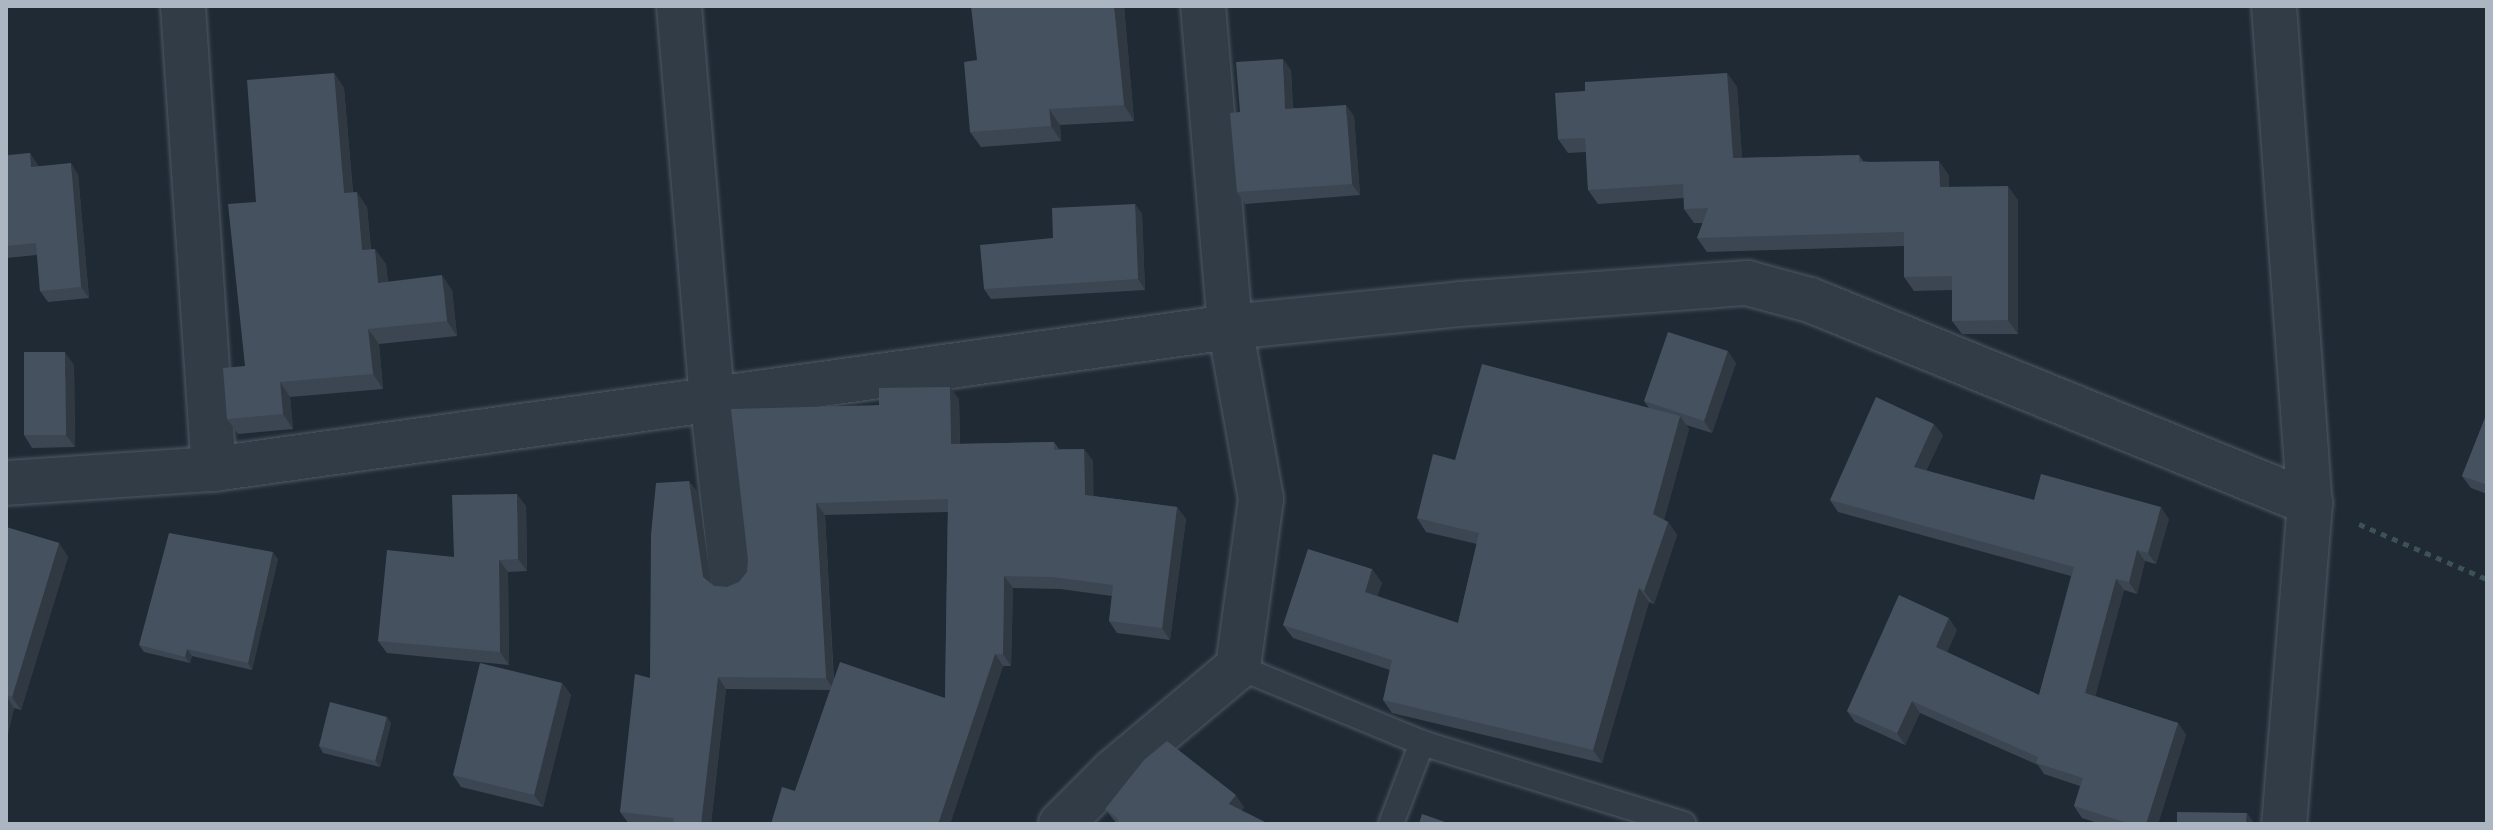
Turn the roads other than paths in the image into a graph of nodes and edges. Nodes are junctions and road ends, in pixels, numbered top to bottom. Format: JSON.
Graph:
{"nodes":[{"id":1,"x":183,"y":6,"type":"edge"},
{"id":2,"x":679,"y":6,"type":"edge"},
{"id":3,"x":1203,"y":6,"type":"edge"},
{"id":4,"x":2274,"y":6,"type":"edge"},
{"id":5,"x":1230,"y":327,"type":"junction"},
{"id":6,"x":712,"y":398,"type":"junction"},
{"id":7,"x":214,"y":469,"type":"junction"},
{"id":8,"x":6,"y":483,"type":"edge"},
{"id":9,"x":2310,"y":503,"type":"junction"},
{"id":10,"x":732,"y":575,"type":"dead end"},
{"id":11,"x":1238,"y":667,"type":"junction"},
{"id":12,"x":1422,"y":743,"type":"junction"},
{"id":13,"x":1061,"y":824,"type":"edge"},
{"id":14,"x":1391,"y":824,"type":"edge"},
{"id":15,"x":1684,"y":824,"type":"edge"},
{"id":16,"x":2284,"y":824,"type":"edge"}],
"edges":[{"from":1,"to":7,"type":"street"},
{"from":2,"to":6,"type":"street"},
{"from":3,"to":5,"type":"street"},
{"from":4,"to":9,"type":"street"},
{"from":5,"to":6,"type":"street"},
{"from":5,"to":9,"type":"street"},
{"from":5,"to":11,"type":"street"},
{"from":6,"to":7,"type":"street"},
{"from":6,"to":10,"type":"street"},
{"from":7,"to":8,"type":"street"},
{"from":9,"to":16,"type":"street"},
{"from":11,"to":12,"type":"lane"},
{"from":11,"to":13,"type":"street"},
{"from":12,"to":14,"type":"lane"},
{"from":12,"to":15,"type":"lane"}]}
